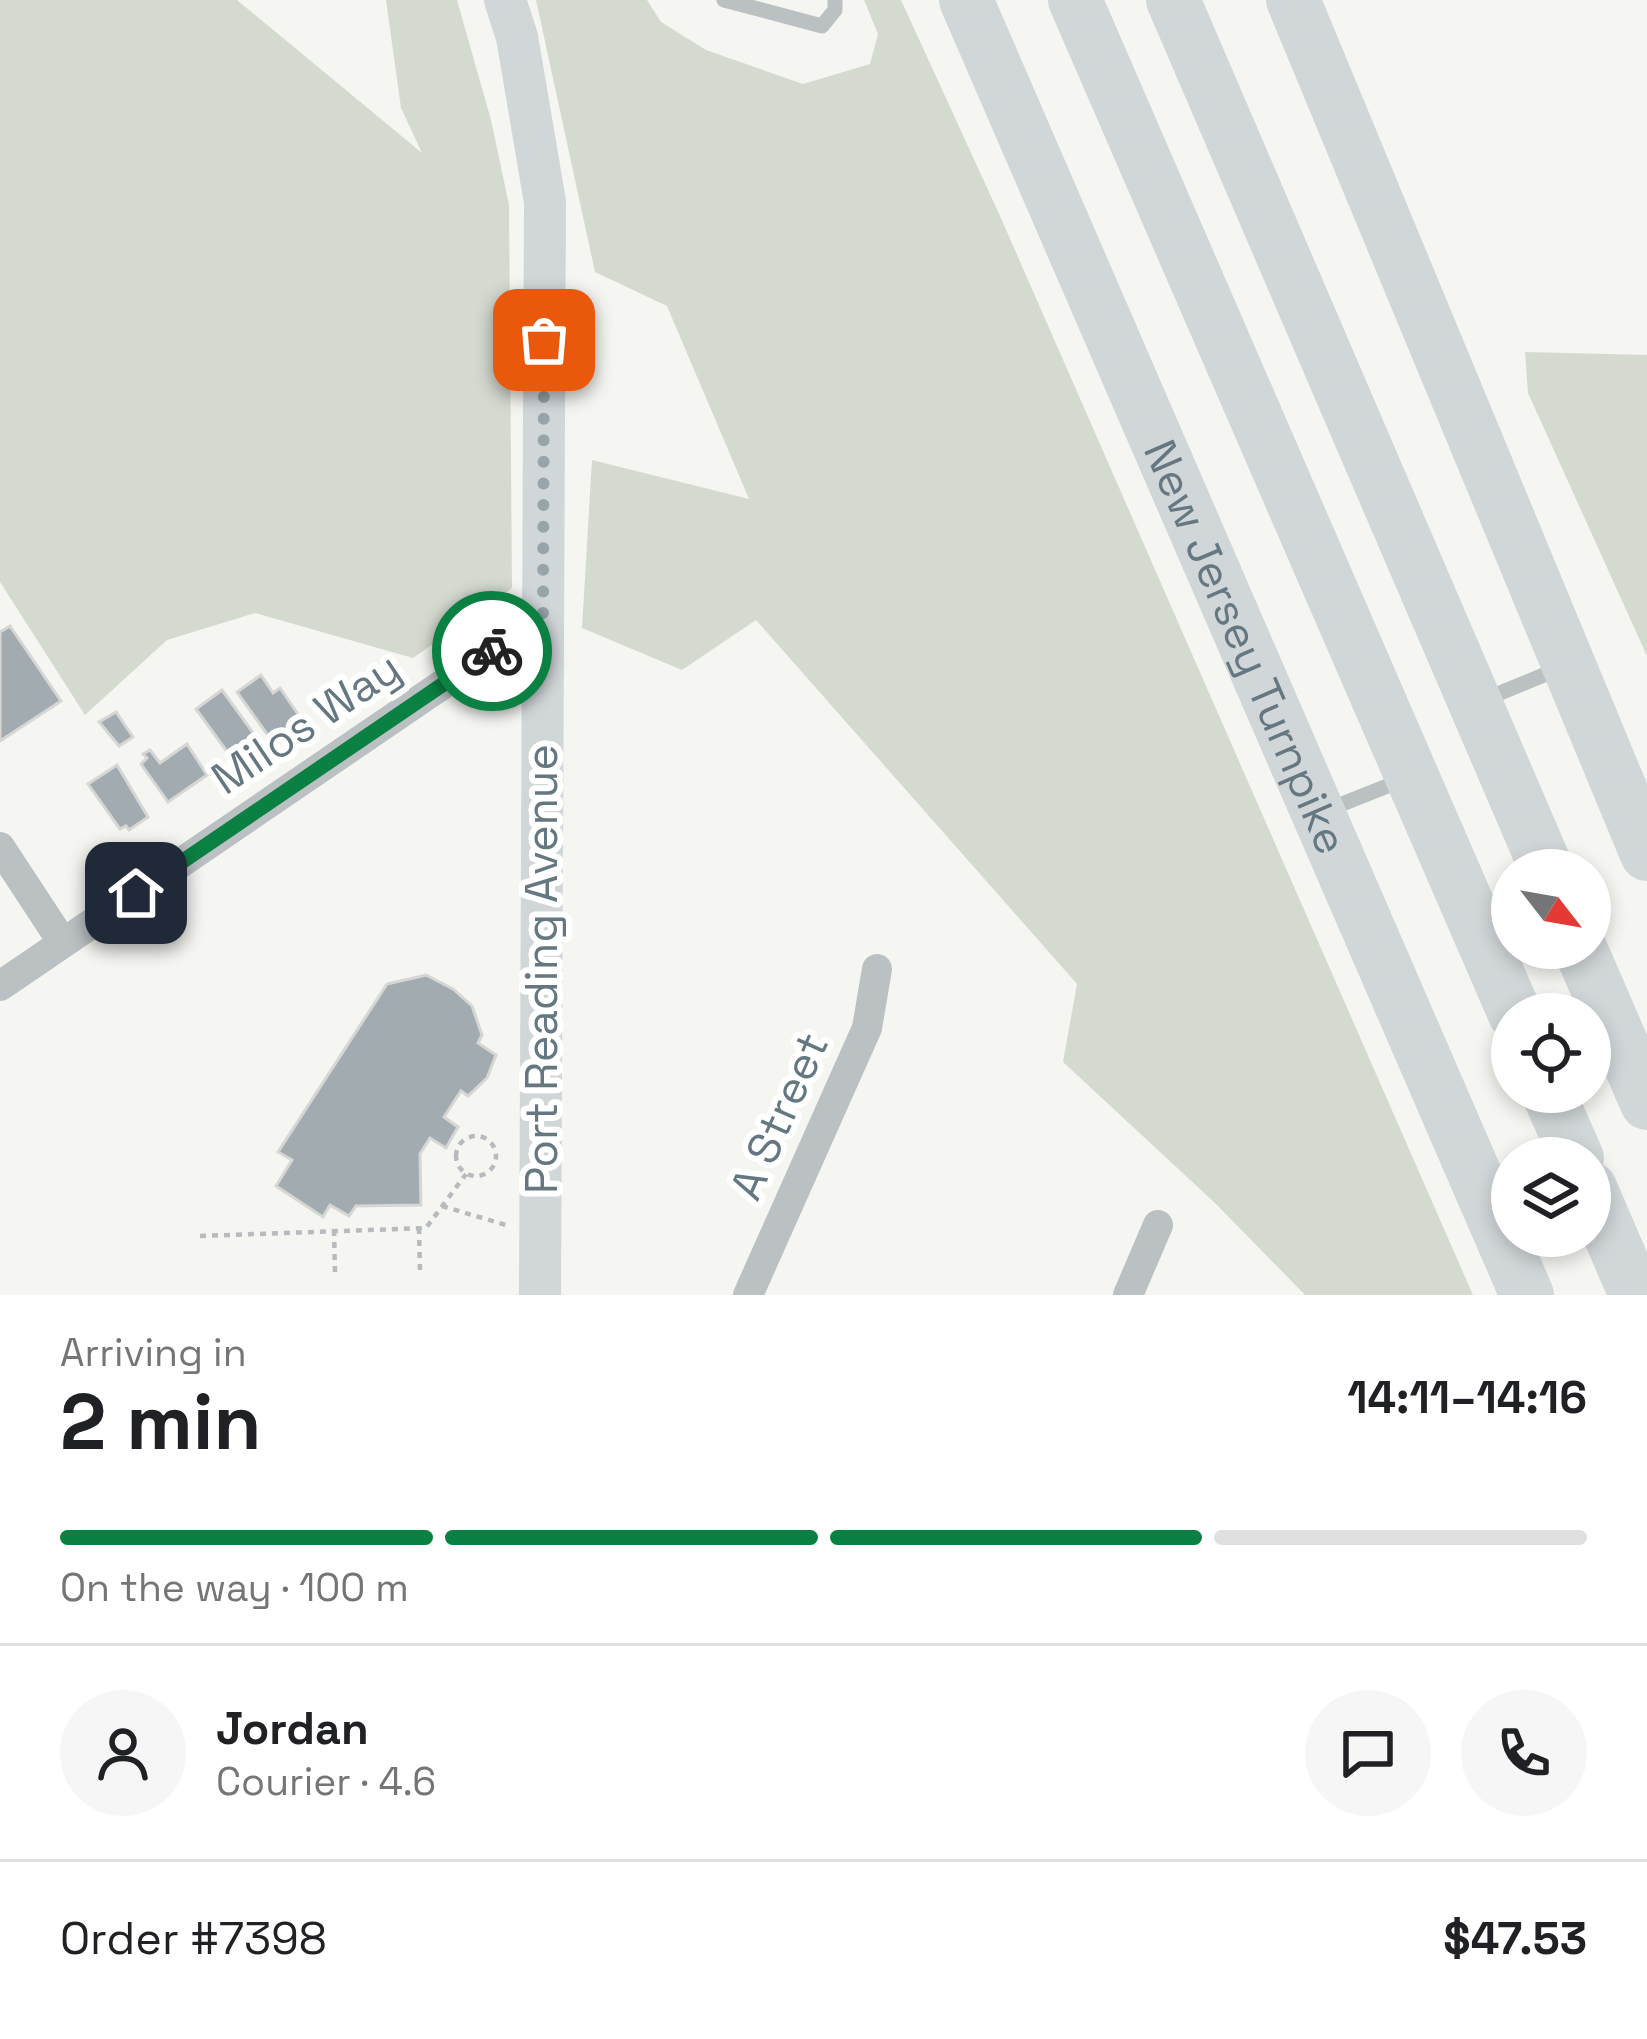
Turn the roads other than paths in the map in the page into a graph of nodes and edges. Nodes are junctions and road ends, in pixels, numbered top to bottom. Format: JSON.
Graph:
{"nodes":[{"id":1,"x":505,"y":0,"type":"edge"},
{"id":2,"x":724,"y":0,"type":"edge"},
{"id":3,"x":835,"y":0,"type":"edge"},
{"id":4,"x":966,"y":0,"type":"edge"},
{"id":5,"x":1075,"y":0,"type":"edge"},
{"id":6,"x":1173,"y":0,"type":"edge"},
{"id":7,"x":1294,"y":0,"type":"edge"},
{"id":8,"x":543,"y":616,"type":"junction"},
{"id":9,"x":1566,"y":665,"type":"junction"},
{"id":10,"x":1475,"y":704,"type":"junction"},
{"id":11,"x":1412,"y":776,"type":"junction"},
{"id":12,"x":1319,"y":813,"type":"junction"},
{"id":13,"x":0,"y":847,"type":"edge"},
{"id":14,"x":1538,"y":849,"type":"edge"},
{"id":15,"x":1647,"y":854,"type":"edge"},
{"id":16,"x":63,"y":943,"type":"junction"},
{"id":17,"x":878,"y":969,"type":"dead end"},
{"id":18,"x":1589,"y":969,"type":"edge"},
{"id":19,"x":0,"y":986,"type":"edge"},
{"id":20,"x":1506,"y":993,"type":"edge"},
{"id":21,"x":1647,"y":1102,"type":"edge"},
{"id":22,"x":1158,"y":1225,"type":"dead end"},
{"id":23,"x":1611,"y":1237,"type":"edge"},
{"id":24,"x":540,"y":1295,"type":"edge"},
{"id":25,"x":748,"y":1295,"type":"edge"},
{"id":26,"x":1128,"y":1295,"type":"edge"},
{"id":27,"x":1527,"y":1295,"type":"edge"},
{"id":28,"x":1636,"y":1295,"type":"edge"}],
"edges":[{"from":1,"to":8,"type":"main road","name":"Port Reading Avenue"},
{"from":2,"to":3,"type":"lane"},
{"from":4,"to":12,"type":"highway","name":"New Jersey Turnpike"},
{"from":5,"to":11,"type":"highway"},
{"from":6,"to":10,"type":"highway"},
{"from":7,"to":9,"type":"highway"},
{"from":8,"to":16,"type":"street","name":"Milos Way"},
{"from":8,"to":24,"type":"main road","name":"Port Reading Avenue"},
{"from":9,"to":10,"type":"lane"},
{"from":9,"to":15,"type":"highway"},
{"from":10,"to":14,"type":"highway"},
{"from":11,"to":12,"type":"lane"},
{"from":11,"to":20,"type":"highway"},
{"from":12,"to":27,"type":"highway","name":"New Jersey Turnpike"},
{"from":13,"to":16,"type":"street"},
{"from":16,"to":19,"type":"street","name":"Milos Way"},
{"from":17,"to":25,"type":"street","name":"A Street"},
{"from":18,"to":21,"type":"highway"},
{"from":22,"to":26,"type":"street"},
{"from":23,"to":28,"type":"highway"}]}
